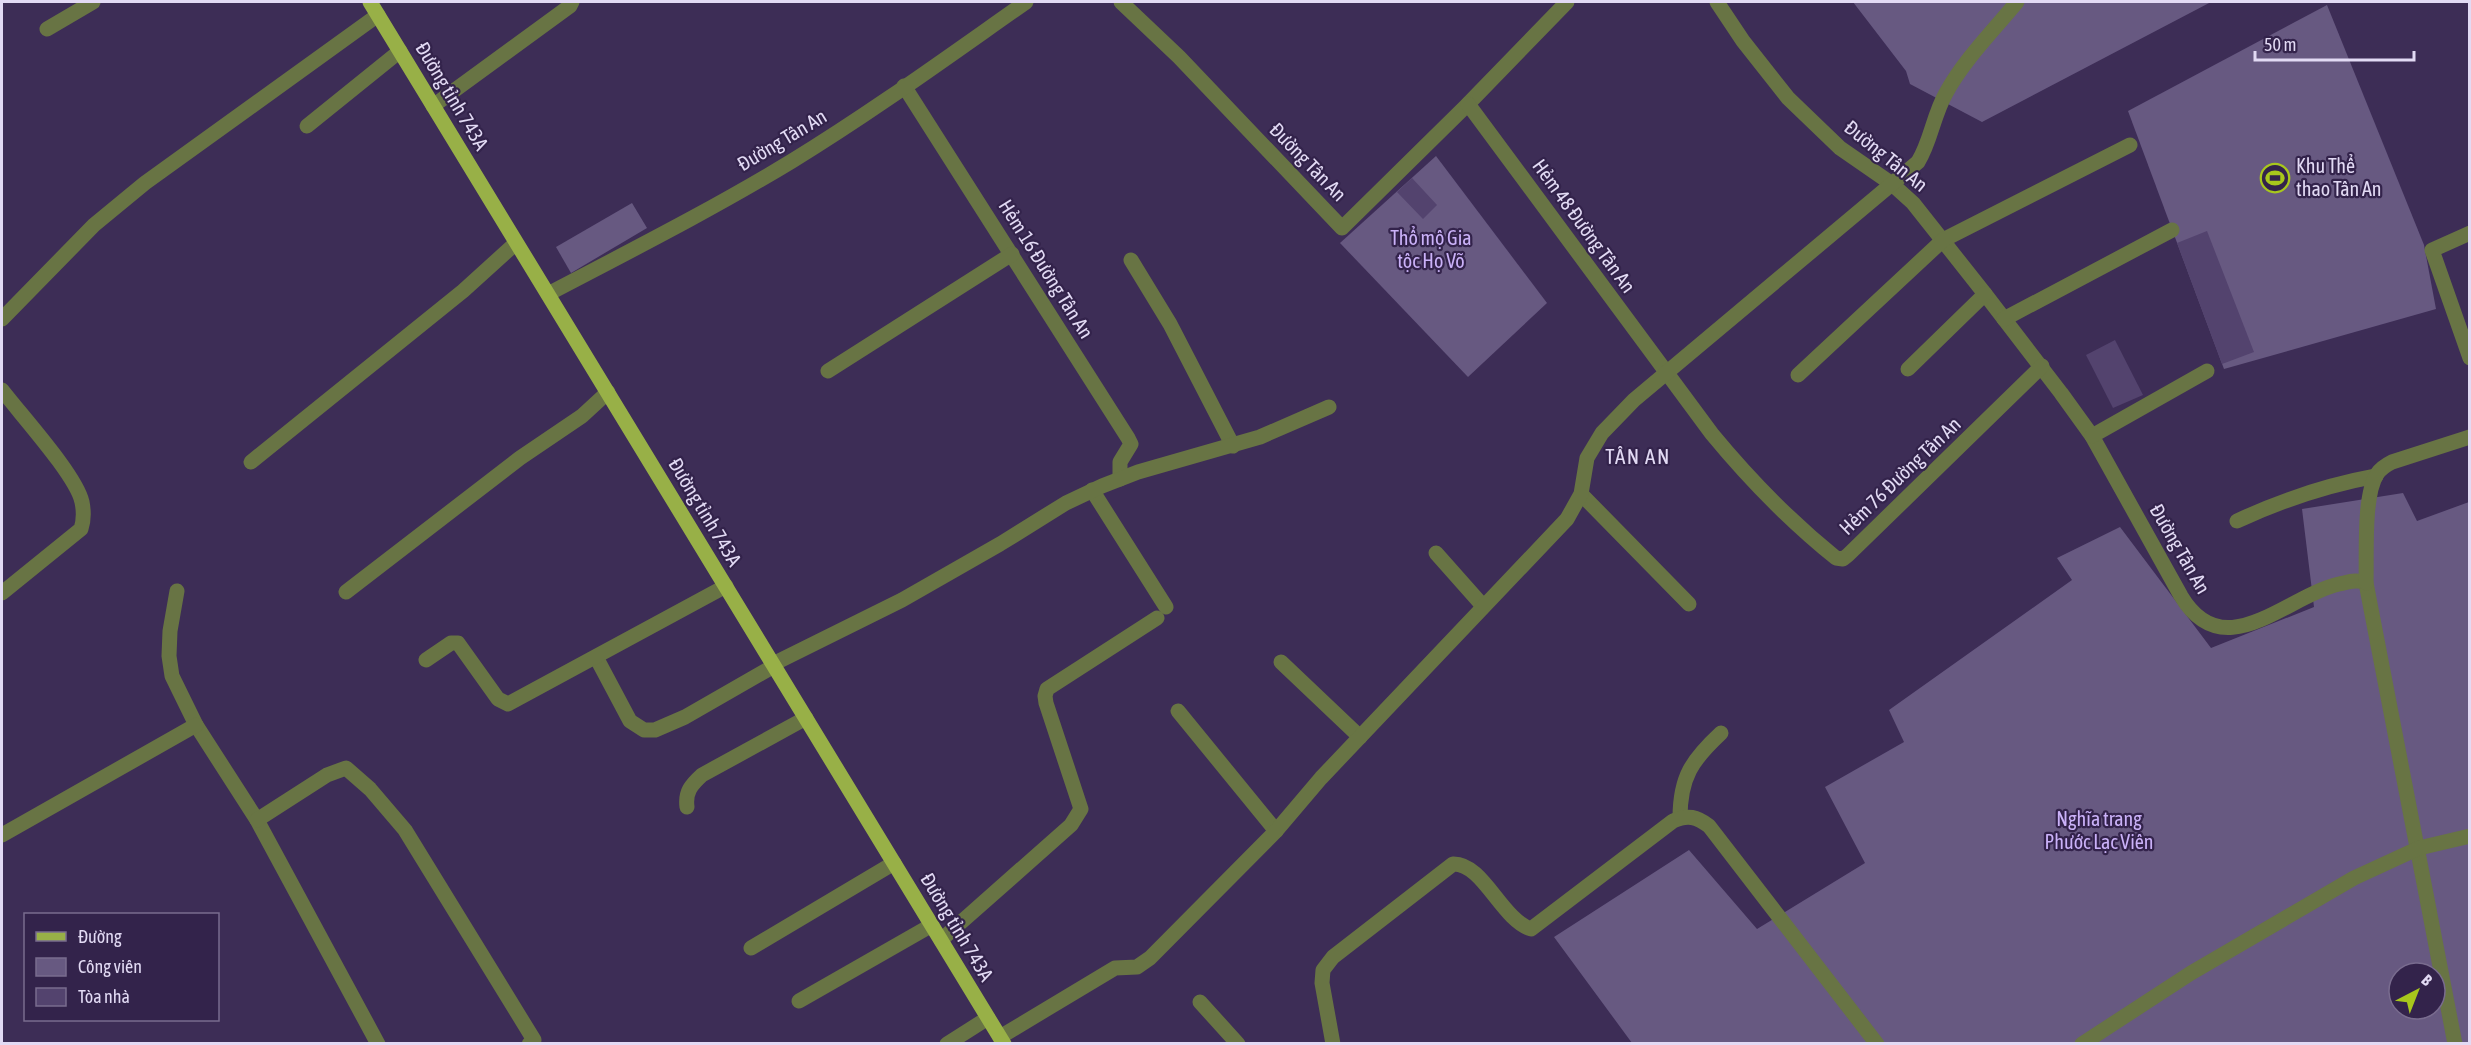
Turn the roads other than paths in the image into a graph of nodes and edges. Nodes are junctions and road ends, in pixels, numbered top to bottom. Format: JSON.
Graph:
{"nodes":[{"id":1,"x":93,"y":2,"type":"edge"},
{"id":2,"x":370,"y":2,"type":"edge"},
{"id":3,"x":572,"y":2,"type":"edge"},
{"id":4,"x":1026,"y":2,"type":"edge"},
{"id":5,"x":1121,"y":2,"type":"edge"},
{"id":6,"x":1567,"y":2,"type":"edge"},
{"id":7,"x":1717,"y":2,"type":"edge"},
{"id":8,"x":2017,"y":2,"type":"edge"},
{"id":9,"x":378,"y":15,"type":"junction"},
{"id":10,"x":47,"y":29,"type":"dead end"},
{"id":11,"x":399,"y":51,"type":"junction"},
{"id":12,"x":904,"y":86,"type":"junction"},
{"id":13,"x":1468,"y":104,"type":"junction"},
{"id":14,"x":434,"y":106,"type":"junction"},
{"id":15,"x":307,"y":126,"type":"dead end"},
{"id":16,"x":2130,"y":145,"type":"dead end"},
{"id":17,"x":1892,"y":184,"type":"junction"},
{"id":18,"x":2172,"y":230,"type":"dead end"},
{"id":19,"x":2469,"y":233,"type":"edge"},
{"id":20,"x":1943,"y":240,"type":"junction"},
{"id":21,"x":516,"y":243,"type":"junction"},
{"id":22,"x":1012,"y":254,"type":"junction"},
{"id":23,"x":1131,"y":260,"type":"dead end"},
{"id":24,"x":548,"y":294,"type":"junction"},
{"id":25,"x":1985,"y":294,"type":"junction"},
{"id":26,"x":2004,"y":318,"type":"junction"},
{"id":27,"x":2,"y":319,"type":"edge"},
{"id":28,"x":2469,"y":358,"type":"edge"},
{"id":29,"x":2042,"y":366,"type":"junction"},
{"id":30,"x":1908,"y":369,"type":"dead end"},
{"id":31,"x":828,"y":371,"type":"dead end"},
{"id":32,"x":2207,"y":371,"type":"dead end"},
{"id":33,"x":1665,"y":373,"type":"junction"},
{"id":34,"x":1798,"y":375,"type":"dead end"},
{"id":35,"x":2,"y":390,"type":"edge"},
{"id":36,"x":608,"y":392,"type":"junction"},
{"id":37,"x":1329,"y":407,"type":"dead end"},
{"id":38,"x":2092,"y":436,"type":"junction"},
{"id":39,"x":2469,"y":437,"type":"edge"},
{"id":40,"x":1233,"y":446,"type":"junction"},
{"id":41,"x":251,"y":462,"type":"dead end"},
{"id":42,"x":2376,"y":476,"type":"junction"},
{"id":43,"x":1120,"y":479,"type":"junction"},
{"id":44,"x":1092,"y":490,"type":"junction"},
{"id":45,"x":1581,"y":494,"type":"junction"},
{"id":46,"x":2237,"y":521,"type":"dead end"},
{"id":47,"x":1436,"y":552,"type":"dead end"},
{"id":48,"x":2366,"y":583,"type":"junction"},
{"id":49,"x":726,"y":586,"type":"junction"},
{"id":50,"x":177,"y":591,"type":"dead end"},
{"id":51,"x":346,"y":592,"type":"dead end"},
{"id":52,"x":2,"y":593,"type":"edge"},
{"id":53,"x":1689,"y":604,"type":"dead end"},
{"id":54,"x":1483,"y":606,"type":"junction"},
{"id":55,"x":596,"y":657,"type":"junction"},
{"id":56,"x":426,"y":660,"type":"dead end"},
{"id":57,"x":1281,"y":662,"type":"dead end"},
{"id":58,"x":774,"y":665,"type":"junction"},
{"id":59,"x":1178,"y":711,"type":"dead end"},
{"id":60,"x":806,"y":718,"type":"junction"},
{"id":61,"x":196,"y":725,"type":"junction"},
{"id":62,"x":1721,"y":733,"type":"dead end"},
{"id":63,"x":1360,"y":737,"type":"junction"},
{"id":64,"x":687,"y":807,"type":"dead end"},
{"id":65,"x":1680,"y":818,"type":"junction"},
{"id":66,"x":257,"y":820,"type":"junction"},
{"id":67,"x":1276,"y":831,"type":"junction"},
{"id":68,"x":2,"y":835,"type":"edge"},
{"id":69,"x":2469,"y":836,"type":"edge"},
{"id":70,"x":2418,"y":848,"type":"junction"},
{"id":71,"x":894,"y":863,"type":"junction"},
{"id":72,"x":932,"y":926,"type":"junction"},
{"id":73,"x":941,"y":940,"type":"junction"},
{"id":74,"x":751,"y":948,"type":"dead end"},
{"id":75,"x":799,"y":1001,"type":"dead end"},
{"id":76,"x":1200,"y":1002,"type":"dead end"},
{"id":77,"x":988,"y":1018,"type":"junction"},
{"id":78,"x":1002,"y":1040,"type":"edge"},
{"id":79,"x":533,"y":1042,"type":"edge"},
{"id":80,"x":378,"y":1044,"type":"edge"},
{"id":81,"x":947,"y":1044,"type":"edge"},
{"id":82,"x":1238,"y":1044,"type":"edge"},
{"id":83,"x":1333,"y":1044,"type":"edge"},
{"id":84,"x":1877,"y":1044,"type":"edge"},
{"id":85,"x":2082,"y":1044,"type":"edge"},
{"id":86,"x":2455,"y":1044,"type":"edge"}],
"edges":[{"from":1,"to":10,"type":"street"},
{"from":2,"to":9,"type":"main road","name":"Đường tỉnh 743A"},
{"from":3,"to":14,"type":"street"},
{"from":4,"to":12,"type":"street","name":"Đường Tân An"},
{"from":5,"to":13,"type":"street","name":"Đường Tân An"},
{"from":6,"to":13,"type":"street","name":"Đường Tân An"},
{"from":7,"to":17,"type":"street","name":"Đường Tân An"},
{"from":8,"to":17,"type":"street"},
{"from":9,"to":11,"type":"main road","name":"Đường tỉnh 743A"},
{"from":9,"to":27,"type":"street"},
{"from":11,"to":14,"type":"main road","name":"Đường tỉnh 743A"},
{"from":11,"to":15,"type":"street"},
{"from":12,"to":22,"type":"street","name":"Hẻm 16 Đường Tân An"},
{"from":12,"to":24,"type":"street","name":"Đường Tân An"},
{"from":13,"to":33,"type":"street","name":"Hẻm 48 Đường Tân An"},
{"from":14,"to":21,"type":"main road","name":"Đường tỉnh 743A"},
{"from":16,"to":20,"type":"street"},
{"from":17,"to":20,"type":"street","name":"Đường Tân An"},
{"from":17,"to":33,"type":"street"},
{"from":18,"to":26,"type":"street"},
{"from":19,"to":28,"type":"street"},
{"from":20,"to":25,"type":"street","name":"Đường Tân An"},
{"from":20,"to":34,"type":"street"},
{"from":21,"to":24,"type":"main road","name":"Đường tỉnh 743A"},
{"from":21,"to":41,"type":"street"},
{"from":22,"to":31,"type":"street"},
{"from":22,"to":43,"type":"street","name":"Hẻm 16 Đường Tân An"},
{"from":23,"to":40,"type":"street"},
{"from":24,"to":36,"type":"main road","name":"Đường tỉnh 743A"},
{"from":25,"to":26,"type":"street","name":"Đường Tân An"},
{"from":25,"to":30,"type":"street"},
{"from":26,"to":29,"type":"street","name":"Đường Tân An"},
{"from":29,"to":33,"type":"street","name":"Hẻm 76 Đường Tân An"},
{"from":29,"to":38,"type":"street","name":"Đường Tân An"},
{"from":32,"to":38,"type":"street"},
{"from":33,"to":45,"type":"street"},
{"from":35,"to":52,"type":"street"},
{"from":36,"to":49,"type":"main road","name":"Đường tỉnh 743A"},
{"from":36,"to":51,"type":"street"},
{"from":37,"to":40,"type":"street"},
{"from":38,"to":48,"type":"street","name":"Đường Tân An"},
{"from":39,"to":42,"type":"street"},
{"from":40,"to":43,"type":"street"},
{"from":42,"to":46,"type":"street"},
{"from":42,"to":48,"type":"street"},
{"from":43,"to":44,"type":"street"},
{"from":44,"to":58,"type":"street"},
{"from":44,"to":73,"type":"street"},
{"from":45,"to":53,"type":"street"},
{"from":45,"to":54,"type":"street"},
{"from":47,"to":54,"type":"street"},
{"from":48,"to":70,"type":"street"},
{"from":49,"to":55,"type":"street"},
{"from":49,"to":58,"type":"main road","name":"Đường tỉnh 743A"},
{"from":50,"to":61,"type":"street"},
{"from":54,"to":63,"type":"street"},
{"from":55,"to":56,"type":"street"},
{"from":55,"to":58,"type":"street"},
{"from":57,"to":63,"type":"street"},
{"from":58,"to":60,"type":"main road","name":"Đường tỉnh 743A"},
{"from":59,"to":67,"type":"street"},
{"from":60,"to":64,"type":"street"},
{"from":60,"to":71,"type":"main road","name":"Đường tỉnh 743A"},
{"from":61,"to":66,"type":"street"},
{"from":61,"to":68,"type":"street"},
{"from":62,"to":65,"type":"street"},
{"from":63,"to":67,"type":"street"},
{"from":65,"to":83,"type":"street"},
{"from":65,"to":84,"type":"street"},
{"from":66,"to":79,"type":"street"},
{"from":66,"to":80,"type":"street"},
{"from":67,"to":78,"type":"street"},
{"from":69,"to":70,"type":"street"},
{"from":70,"to":85,"type":"street"},
{"from":70,"to":86,"type":"street"},
{"from":71,"to":72,"type":"main road","name":"Đường tỉnh 743A"},
{"from":71,"to":74,"type":"street"},
{"from":72,"to":73,"type":"main road","name":"Đường tỉnh 743A"},
{"from":72,"to":75,"type":"street"},
{"from":73,"to":77,"type":"main road","name":"Đường tỉnh 743A"},
{"from":76,"to":82,"type":"street"},
{"from":77,"to":78,"type":"main road","name":"Đường tỉnh 743A"},
{"from":77,"to":81,"type":"street"}]}
